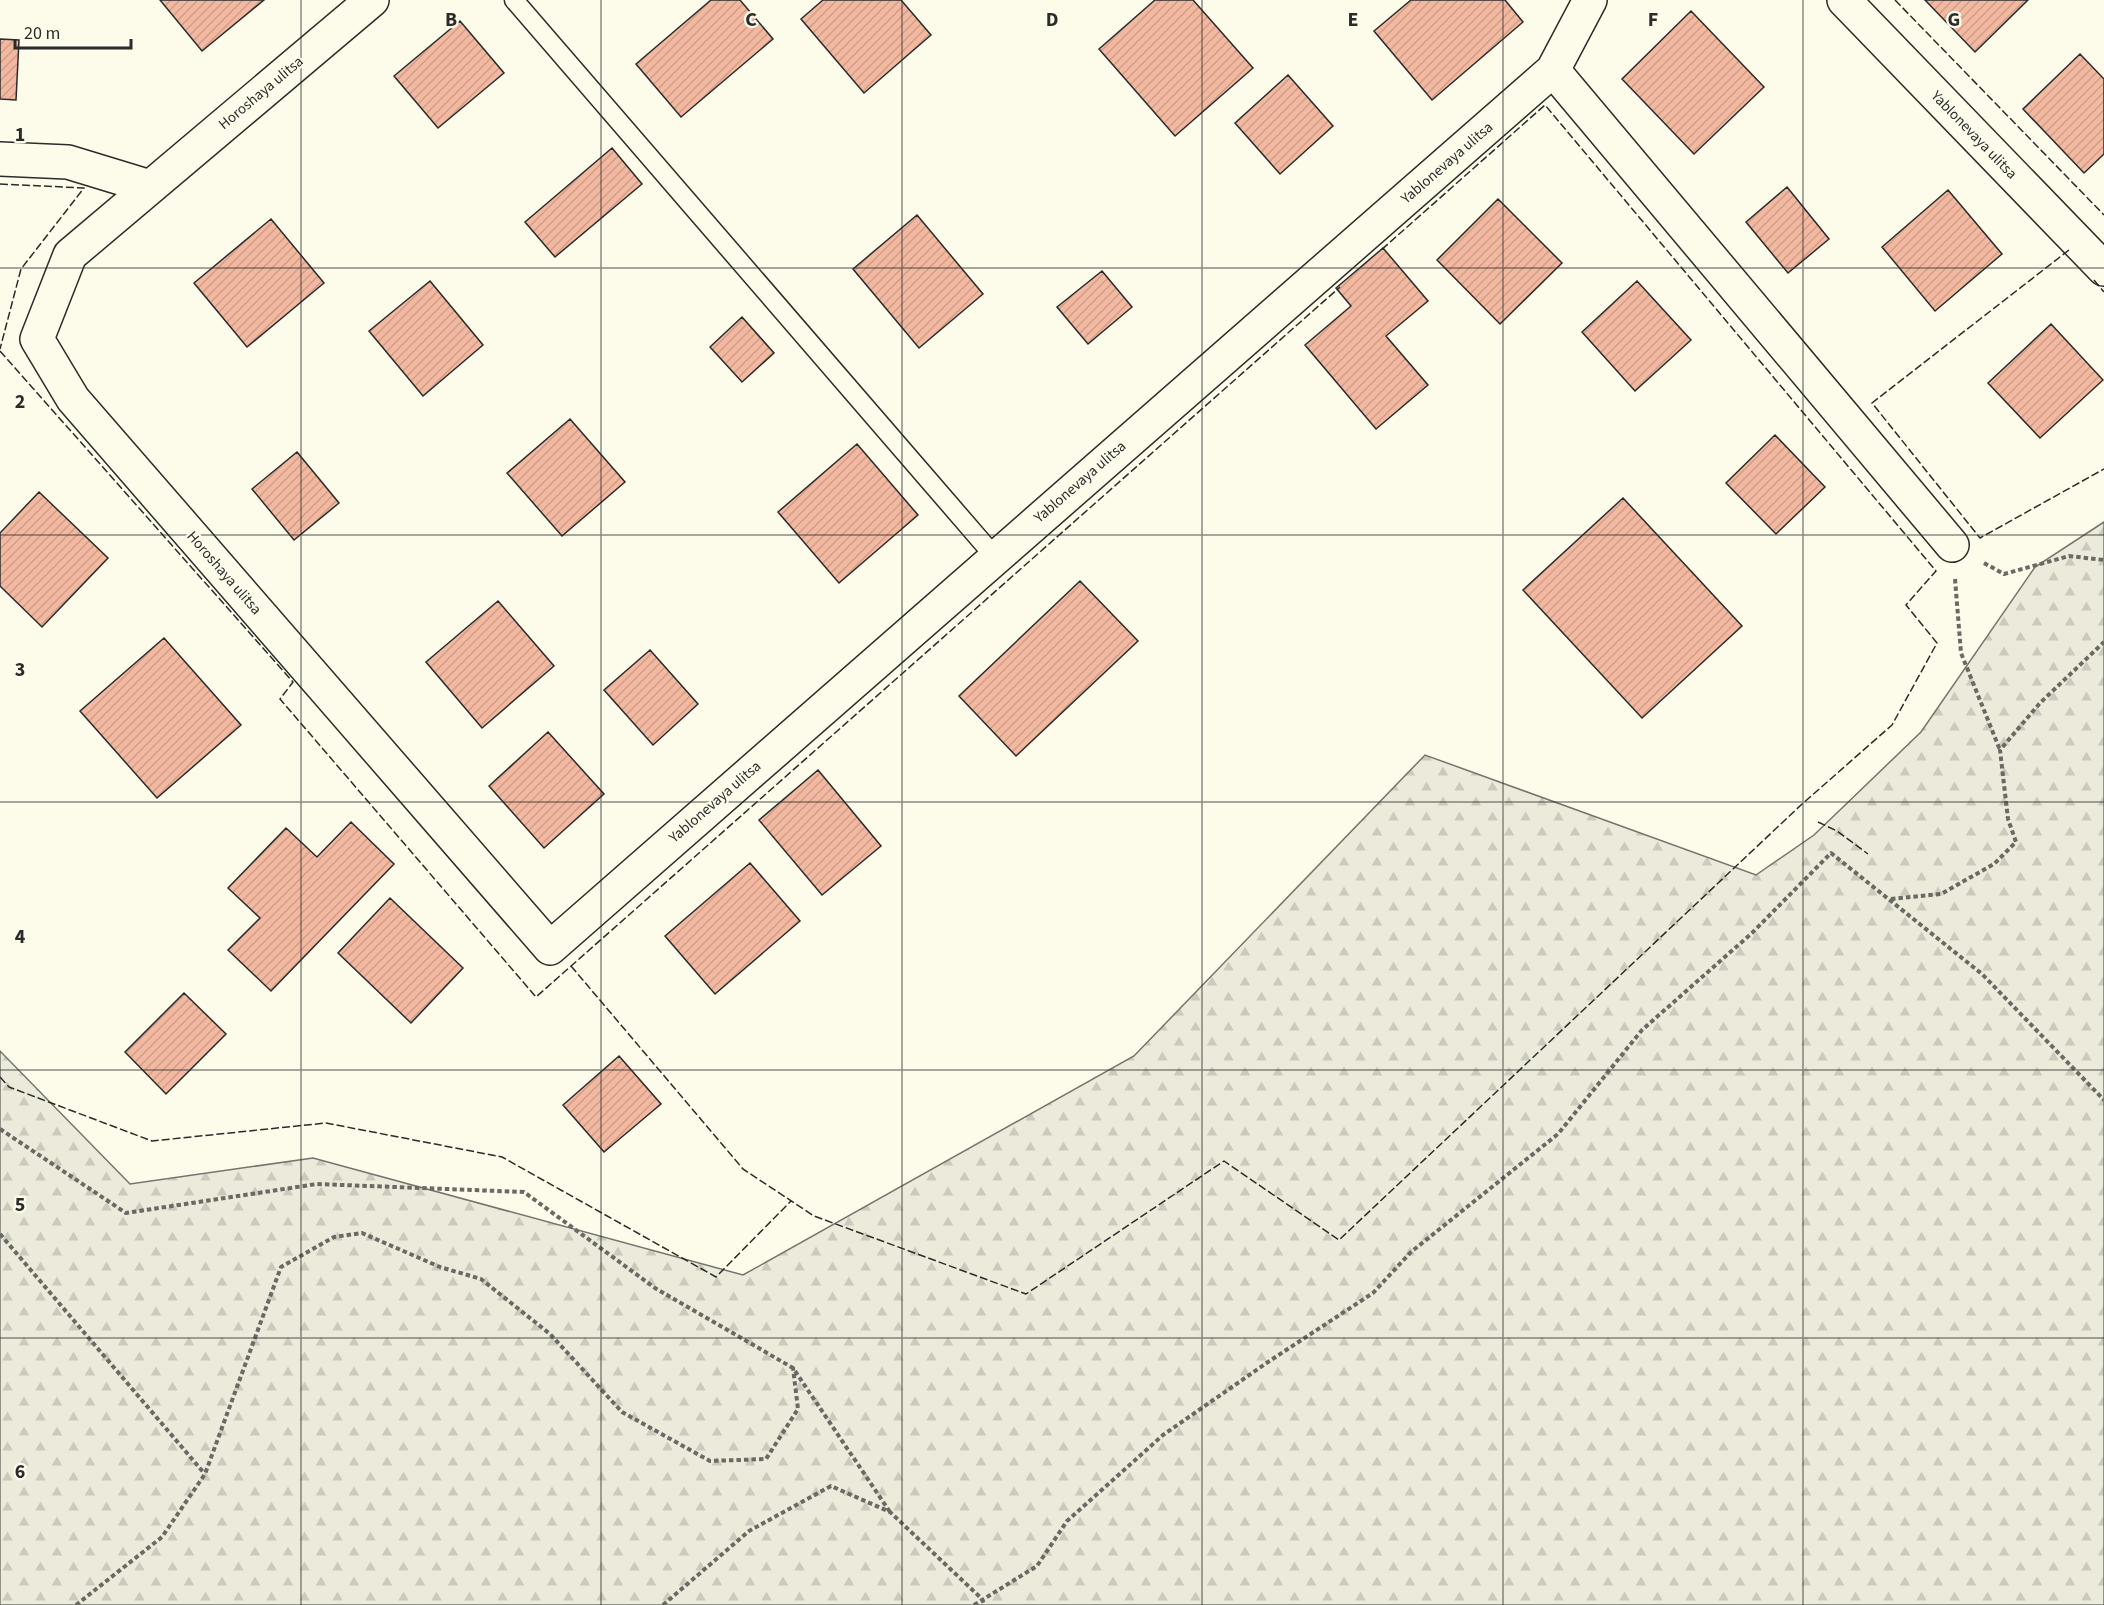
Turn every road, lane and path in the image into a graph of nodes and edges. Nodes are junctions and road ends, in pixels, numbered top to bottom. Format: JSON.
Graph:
{"nodes":[{"id":1,"x":372,"y":0,"type":"edge"},
{"id":2,"x":514,"y":0,"type":"edge"},
{"id":3,"x":1590,"y":0,"type":"edge"},
{"id":4,"x":1844,"y":0,"type":"edge"},
{"id":5,"x":1553,"y":70,"type":"junction"},
{"id":6,"x":0,"y":159,"type":"edge"},
{"id":7,"x":150,"y":187,"type":"junction"},
{"id":8,"x":2104,"y":269,"type":"edge"},
{"id":9,"x":1952,"y":545,"type":"junction"},
{"id":10,"x":995,"y":557,"type":"junction"},
{"id":11,"x":2104,"y":560,"type":"edge"},
{"id":12,"x":2104,"y":642,"type":"edge"},
{"id":13,"x":2000,"y":750,"type":"junction"},
{"id":14,"x":1890,"y":899,"type":"junction"},
{"id":15,"x":550,"y":948,"type":"joint"},
{"id":16,"x":2104,"y":1100,"type":"edge"},
{"id":17,"x":0,"y":1129,"type":"edge"},
{"id":18,"x":0,"y":1234,"type":"edge"},
{"id":19,"x":793,"y":1368,"type":"junction"},
{"id":20,"x":205,"y":1474,"type":"junction"},
{"id":21,"x":890,"y":1512,"type":"junction"},
{"id":22,"x":981,"y":1598,"type":"junction"},
{"id":23,"x":76,"y":1605,"type":"edge"},
{"id":24,"x":663,"y":1605,"type":"edge"},
{"id":25,"x":974,"y":1605,"type":"edge"},
{"id":26,"x":985,"y":1605,"type":"edge"}],
"edges":[{"from":1,"to":7,"type":"street","name":"Horoshaya ulitsa"},
{"from":2,"to":10,"type":"lane"},
{"from":3,"to":5,"type":"street","name":"Yablonevaya ulitsa"},
{"from":4,"to":8,"type":"street","name":"Yablonevaya ulitsa"},
{"from":5,"to":9,"type":"street"},
{"from":5,"to":10,"type":"street","name":"Yablonevaya ulitsa"},
{"from":6,"to":7,"type":"street"},
{"from":7,"to":15,"type":"street","name":"Horoshaya ulitsa"},
{"from":9,"to":11,"type":"path"},
{"from":9,"to":13,"type":"path"},
{"from":10,"to":15,"type":"street","name":"Yablonevaya ulitsa"},
{"from":12,"to":13,"type":"path"},
{"from":13,"to":14,"type":"path"},
{"from":14,"to":16,"type":"path"},
{"from":14,"to":22,"type":"path"},
{"from":17,"to":19,"type":"path"},
{"from":18,"to":20,"type":"path"},
{"from":19,"to":20,"type":"path"},
{"from":19,"to":21,"type":"path"},
{"from":20,"to":23,"type":"path"},
{"from":21,"to":22,"type":"path"},
{"from":21,"to":24,"type":"path"},
{"from":22,"to":25,"type":"path"},
{"from":22,"to":26,"type":"path"}]}
